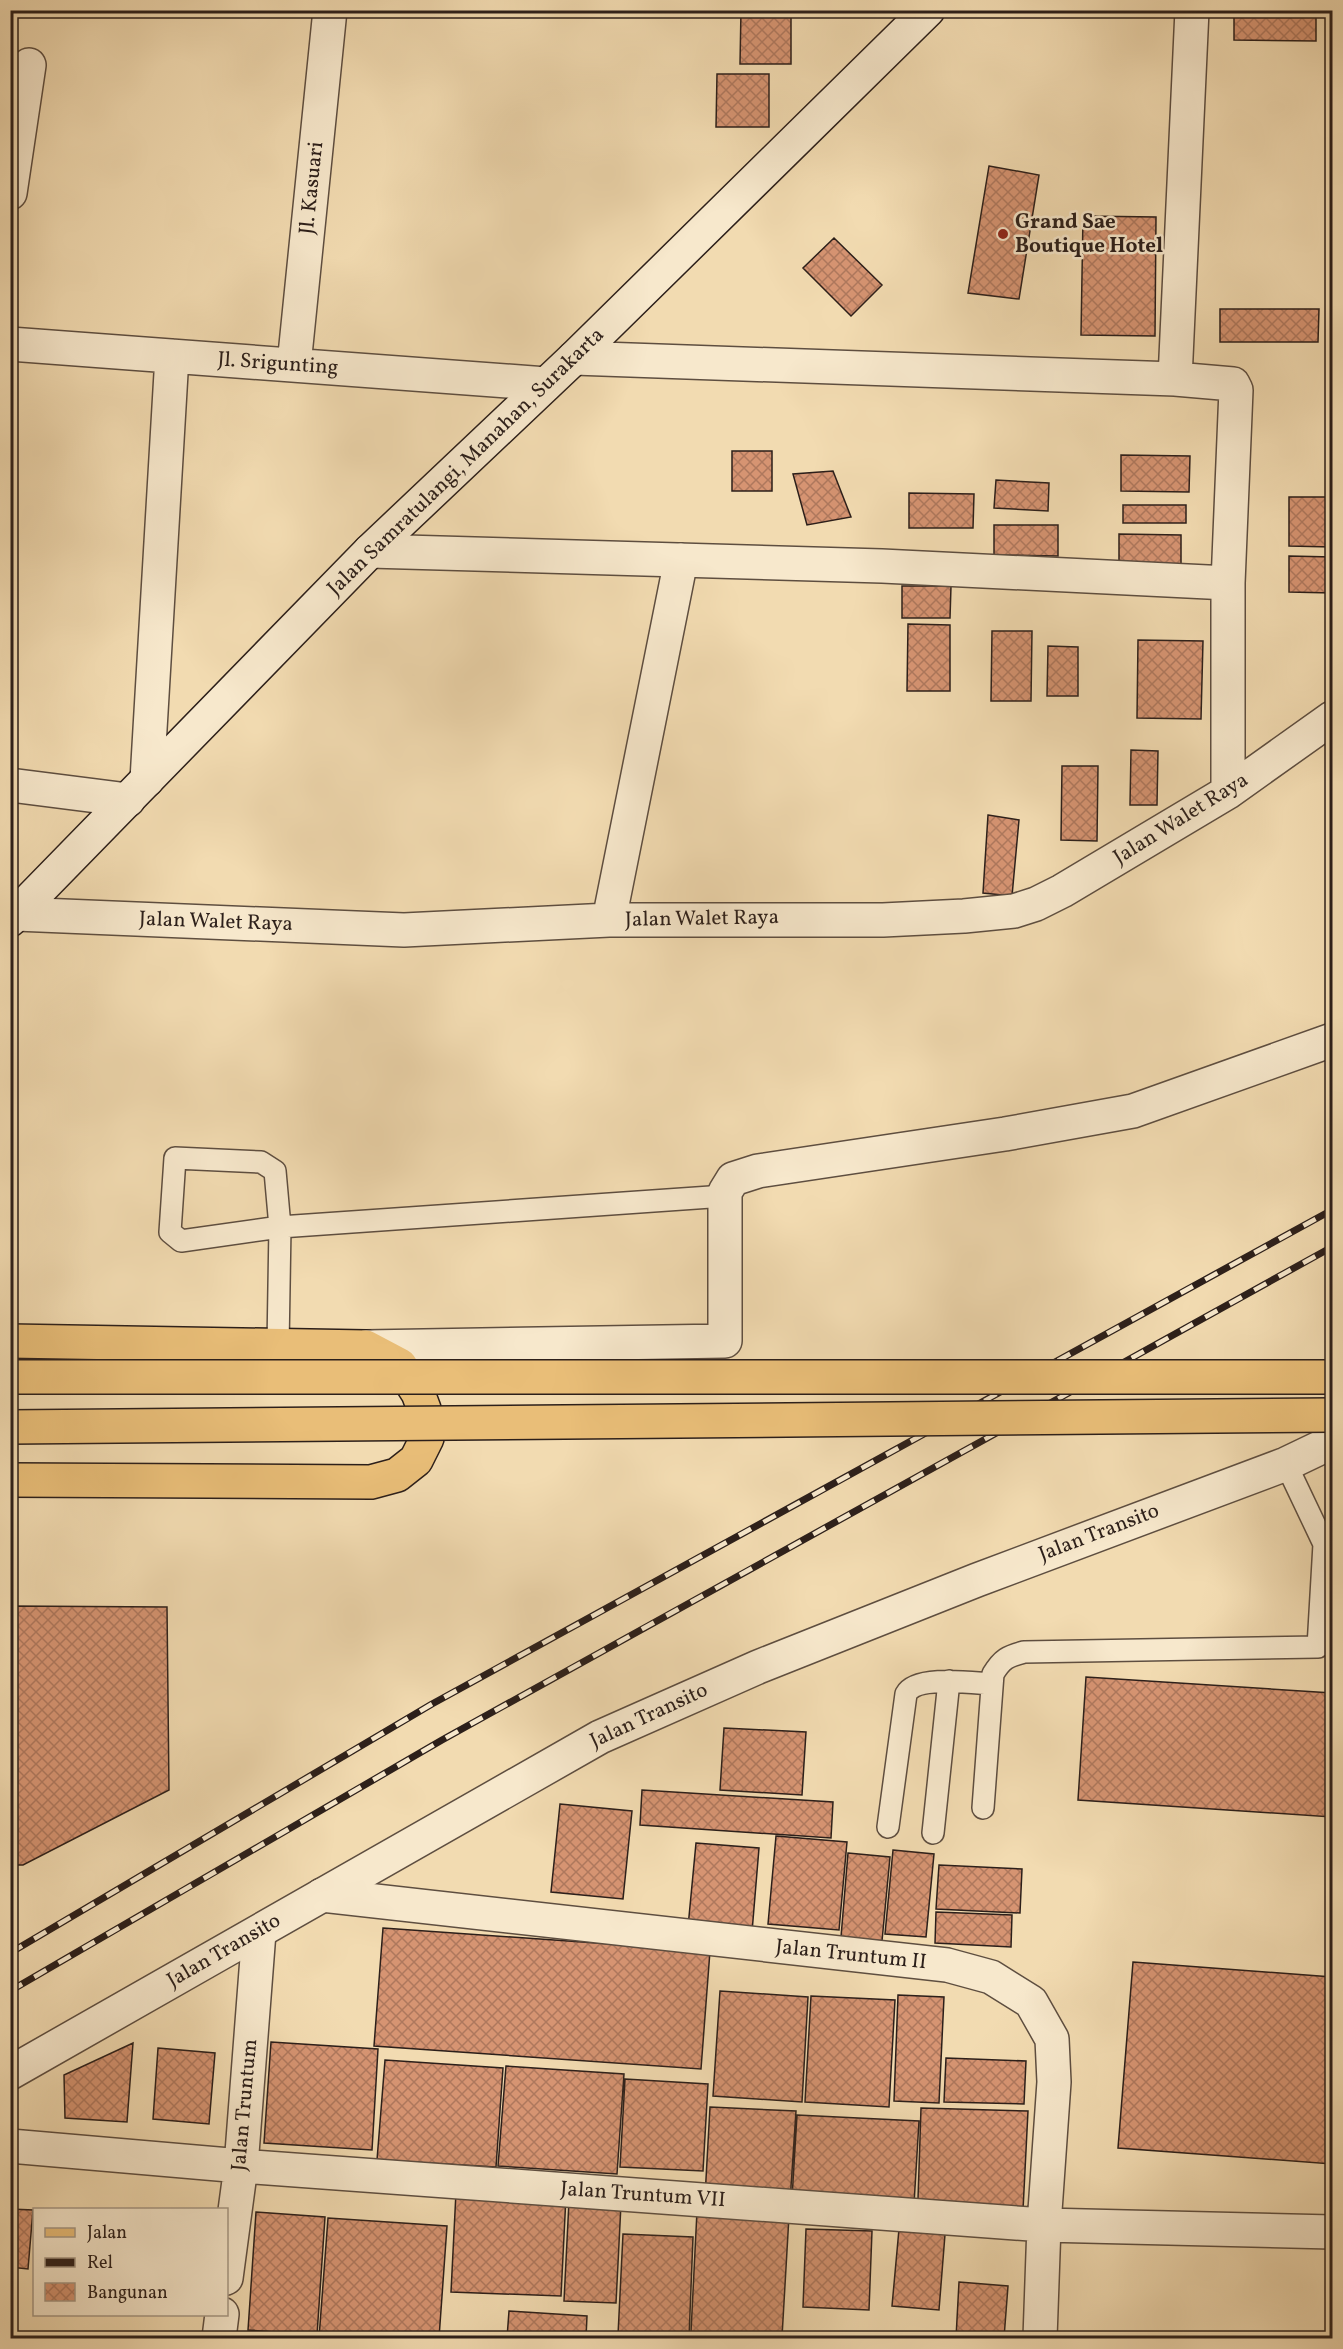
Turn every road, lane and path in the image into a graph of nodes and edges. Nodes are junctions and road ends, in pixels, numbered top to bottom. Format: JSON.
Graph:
{"nodes":[{"id":1,"x":330,"y":10,"type":"edge"},
{"id":2,"x":928,"y":10,"type":"edge"},
{"id":3,"x":1192,"y":10,"type":"edge"},
{"id":4,"x":29,"y":65,"type":"dead end"},
{"id":5,"x":10,"y":193,"type":"edge"},
{"id":6,"x":10,"y":344,"type":"edge"},
{"id":7,"x":172,"y":356,"type":"junction"},
{"id":8,"x":574,"y":358,"type":"junction"},
{"id":9,"x":294,"y":365,"type":"junction"},
{"id":10,"x":1175,"y":379,"type":"junction"},
{"id":11,"x":546,"y":384,"type":"junction"},
{"id":12,"x":370,"y":551,"type":"junction"},
{"id":13,"x":681,"y":560,"type":"junction"},
{"id":14,"x":1228,"y":583,"type":"junction"},
{"id":15,"x":1332,"y":718,"type":"edge"},
{"id":16,"x":10,"y":785,"type":"edge"},
{"id":17,"x":137,"y":790,"type":"junction"},
{"id":18,"x":1228,"y":792,"type":"junction"},
{"id":19,"x":13,"y":917,"type":"edge"},
{"id":20,"x":609,"y":920,"type":"junction"},
{"id":21,"x":1332,"y":1040,"type":"edge"},
{"id":22,"x":725,"y":1196,"type":"junction"},
{"id":23,"x":280,"y":1227,"type":"junction"},
{"id":24,"x":10,"y":1341,"type":"edge"},
{"id":25,"x":278,"y":1346,"type":"junction"},
{"id":26,"x":366,"y":1347,"type":"junction"},
{"id":27,"x":10,"y":1377,"type":"edge"},
{"id":28,"x":1332,"y":1377,"type":"edge"},
{"id":29,"x":10,"y":1427,"type":"edge"},
{"id":30,"x":1331,"y":1436,"type":"edge"},
{"id":31,"x":1286,"y":1464,"type":"junction"},
{"id":32,"x":10,"y":1480,"type":"edge"},
{"id":33,"x":1328,"y":1567,"type":"edge"},
{"id":34,"x":1325,"y":1646,"type":"edge"},
{"id":35,"x":949,"y":1681,"type":"junction"},
{"id":36,"x":992,"y":1684,"type":"junction"},
{"id":37,"x":983,"y":1808,"type":"dead end"},
{"id":38,"x":888,"y":1827,"type":"dead end"},
{"id":39,"x":933,"y":1833,"type":"dead end"},
{"id":40,"x":322,"y":1895,"type":"junction"},
{"id":41,"x":259,"y":1932,"type":"junction"},
{"id":42,"x":10,"y":2073,"type":"edge"},
{"id":43,"x":10,"y":2146,"type":"edge"},
{"id":44,"x":241,"y":2166,"type":"junction"},
{"id":45,"x":1044,"y":2225,"type":"junction"},
{"id":46,"x":1332,"y":2232,"type":"edge"},
{"id":47,"x":228,"y":2262,"type":"edge"},
{"id":48,"x":222,"y":2316,"type":"edge"},
{"id":49,"x":219,"y":2338,"type":"edge"},
{"id":50,"x":1040,"y":2338,"type":"edge"}],
"edges":[{"from":1,"to":9,"type":"street","name":"Jl. Kasuari"},
{"from":2,"to":8,"type":"street","name":"Jalan Samratulangi, Manahan, Surakarta"},
{"from":3,"to":10,"type":"street"},
{"from":4,"to":5,"type":"street"},
{"from":6,"to":7,"type":"street","name":"Jl. Srigunting"},
{"from":7,"to":9,"type":"street","name":"Jl. Srigunting"},
{"from":7,"to":17,"type":"street"},
{"from":8,"to":10,"type":"street"},
{"from":8,"to":11,"type":"street","name":"Jalan Samratulangi, Manahan, Surakarta"},
{"from":9,"to":11,"type":"street","name":"Jl. Srigunting"},
{"from":10,"to":14,"type":"street"},
{"from":11,"to":12,"type":"street","name":"Jalan Samratulangi, Manahan, Surakarta"},
{"from":12,"to":13,"type":"street"},
{"from":12,"to":17,"type":"street","name":"Jalan Samratulangi, Manahan, Surakarta"},
{"from":13,"to":14,"type":"street"},
{"from":13,"to":20,"type":"street"},
{"from":14,"to":18,"type":"street"},
{"from":15,"to":18,"type":"street","name":"Jalan Walet Raya"},
{"from":16,"to":17,"type":"street"},
{"from":17,"to":19,"type":"street","name":"Jalan Samratulangi, Manahan, Surakarta"},
{"from":18,"to":20,"type":"street","name":"Jalan Walet Raya"},
{"from":19,"to":20,"type":"street","name":"Jalan Walet Raya"},
{"from":21,"to":22,"type":"street"},
{"from":22,"to":23,"type":"lane"},
{"from":22,"to":26,"type":"street"},
{"from":23,"to":23,"type":"lane"},
{"from":23,"to":25,"type":"lane"},
{"from":24,"to":25,"type":"main road"},
{"from":25,"to":26,"type":"main road"},
{"from":26,"to":32,"type":"main road"},
{"from":27,"to":28,"type":"main road","bridge":true},
{"from":29,"to":30,"type":"main road","bridge":true},
{"from":30,"to":31,"type":"street","name":"Jalan Transito"},
{"from":31,"to":33,"type":"lane"},
{"from":31,"to":40,"type":"street","name":"Jalan Transito"},
{"from":33,"to":34,"type":"lane"},
{"from":34,"to":36,"type":"lane"},
{"from":35,"to":36,"type":"lane"},
{"from":35,"to":38,"type":"lane"},
{"from":35,"to":39,"type":"lane"},
{"from":36,"to":37,"type":"lane"},
{"from":40,"to":41,"type":"street","name":"Jalan Transito"},
{"from":40,"to":45,"type":"street","name":"Jalan Truntum II"},
{"from":41,"to":42,"type":"street","name":"Jalan Transito"},
{"from":41,"to":44,"type":"street","name":"Jalan Truntum"},
{"from":43,"to":44,"type":"street","name":"Jalan Truntum VII"},
{"from":44,"to":45,"type":"street","name":"Jalan Truntum VII"},
{"from":44,"to":47,"type":"street","name":"Jalan Truntum"},
{"from":45,"to":46,"type":"street","name":"Jalan Truntum VII"},
{"from":45,"to":50,"type":"street","name":"Jalan Truntum II"},
{"from":48,"to":49,"type":"street"}]}
